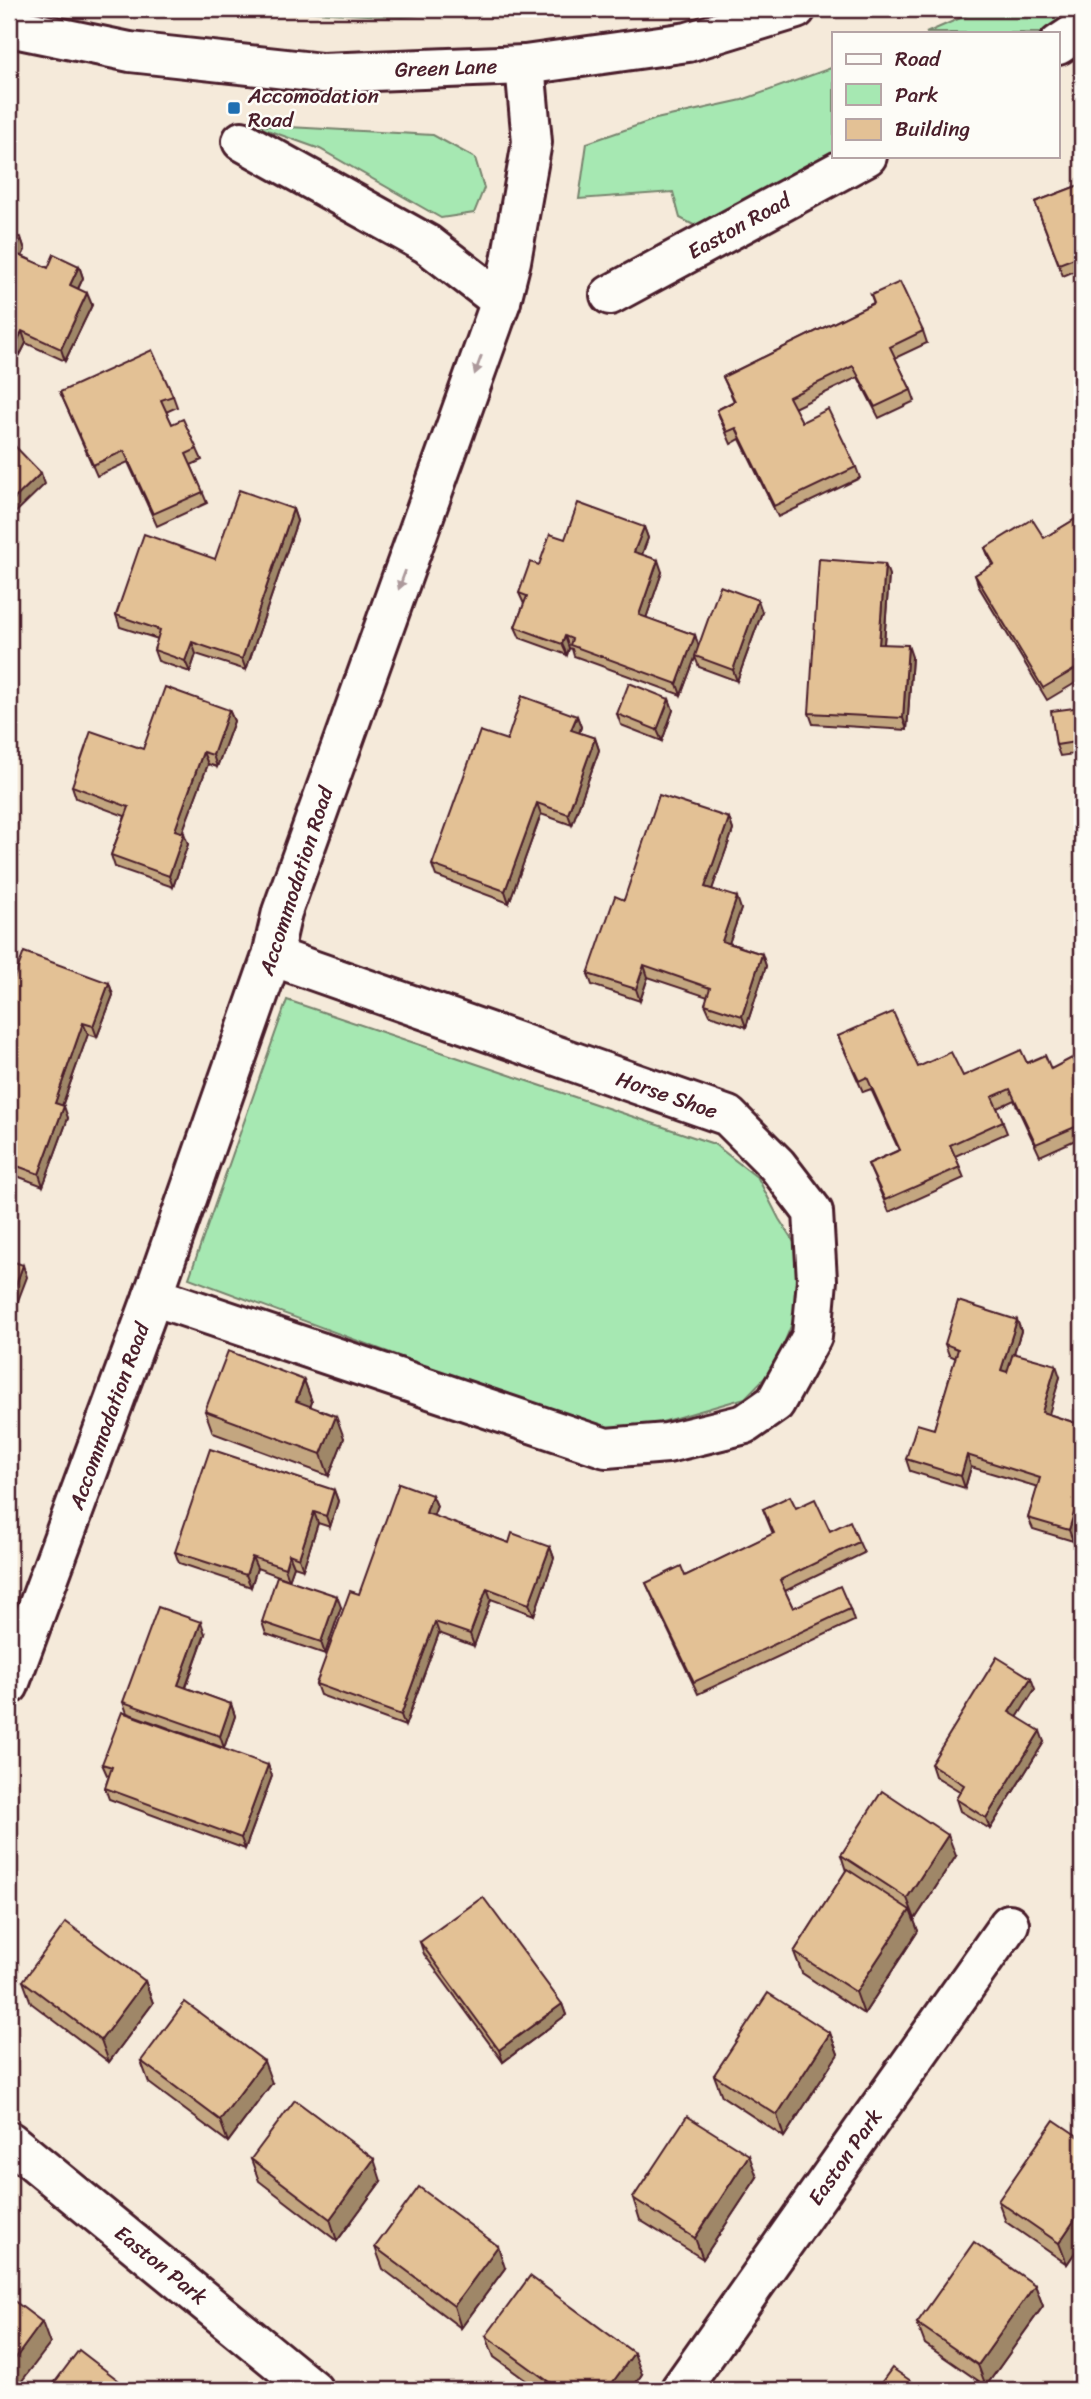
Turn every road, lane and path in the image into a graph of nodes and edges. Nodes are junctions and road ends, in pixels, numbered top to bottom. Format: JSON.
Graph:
{"nodes":[{"id":1,"x":796,"y":9,"type":"edge"},
{"id":2,"x":9,"y":27,"type":"edge"},
{"id":3,"x":1082,"y":29,"type":"edge"},
{"id":4,"x":1060,"y":44,"type":"edge"},
{"id":5,"x":525,"y":65,"type":"junction"},
{"id":6,"x":242,"y":141,"type":"dead end"},
{"id":7,"x":863,"y":158,"type":"edge"},
{"id":8,"x":610,"y":295,"type":"dead end"},
{"id":9,"x":501,"y":301,"type":"junction"},
{"id":10,"x":272,"y":956,"type":"junction"},
{"id":11,"x":153,"y":1296,"type":"junction"},
{"id":12,"x":9,"y":1685,"type":"edge"},
{"id":13,"x":1009,"y":1924,"type":"dead end"},
{"id":14,"x":9,"y":2140,"type":"edge"},
{"id":15,"x":313,"y":2390,"type":"edge"},
{"id":16,"x":680,"y":2390,"type":"edge"}],
"edges":[{"from":1,"to":5,"type":"street","name":"Green Lane"},
{"from":2,"to":5,"type":"street","name":"Green Lane"},
{"from":3,"to":4,"type":"street"},
{"from":5,"to":9,"type":"street","name":"Accommodation Road"},
{"from":6,"to":9,"type":"street"},
{"from":7,"to":8,"type":"street","name":"Easton Road"},
{"from":9,"to":10,"type":"street","name":"Accommodation Road","one_way":true},
{"from":10,"to":11,"type":"street","name":"Accommodation Road"},
{"from":10,"to":11,"type":"street","name":"Horse Shoe"},
{"from":11,"to":12,"type":"street","name":"Accommodation Road"},
{"from":13,"to":16,"type":"street","name":"Easton Park"},
{"from":14,"to":15,"type":"street","name":"Easton Park"}]}
